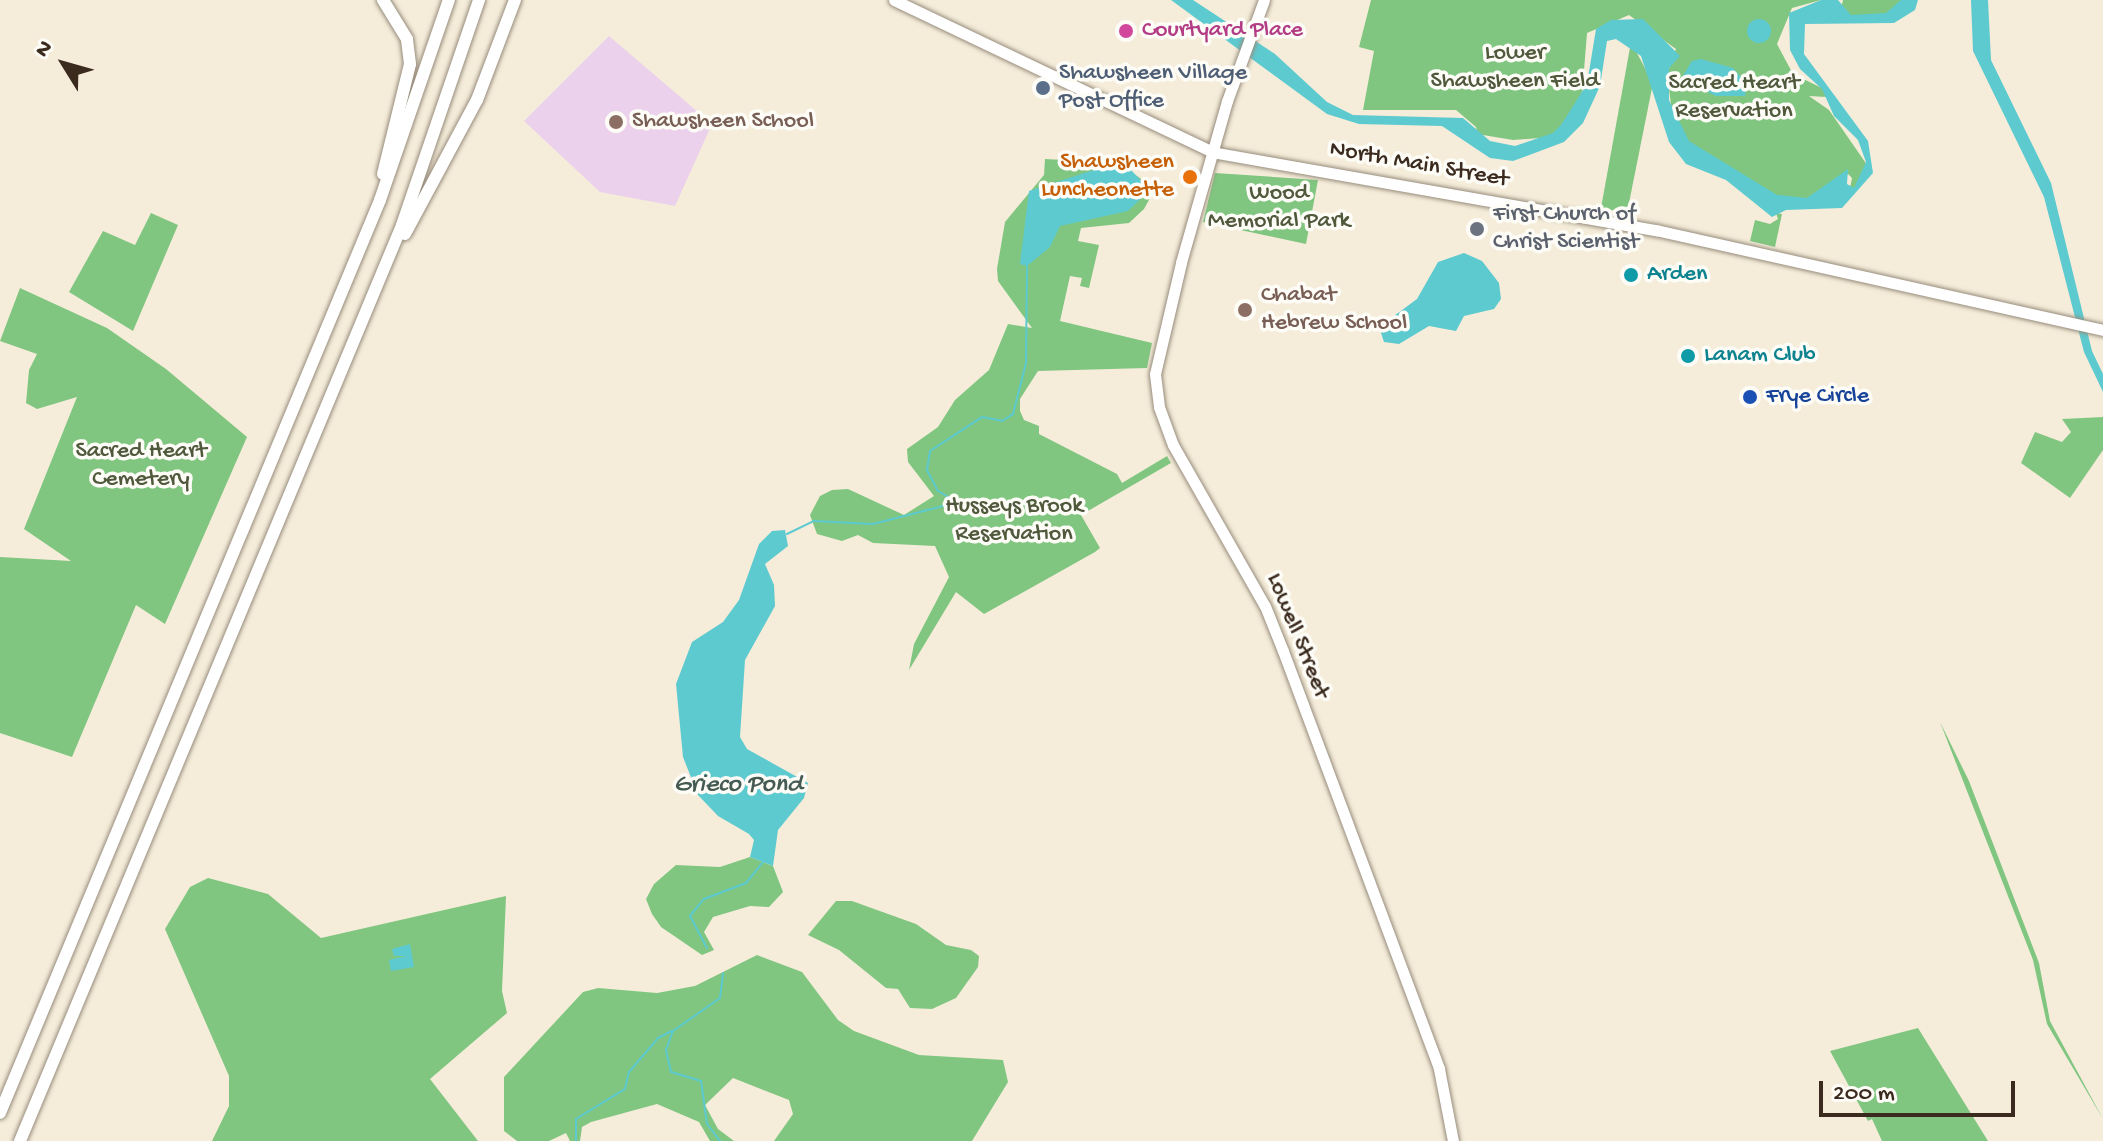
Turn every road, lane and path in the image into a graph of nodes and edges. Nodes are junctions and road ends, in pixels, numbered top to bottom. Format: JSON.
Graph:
{"nodes":[{"id":1,"x":383,"y":0,"type":"edge"},
{"id":2,"x":449,"y":0,"type":"edge"},
{"id":3,"x":479,"y":0,"type":"edge"},
{"id":4,"x":515,"y":0,"type":"edge"},
{"id":5,"x":894,"y":0,"type":"edge"},
{"id":6,"x":1264,"y":0,"type":"edge"},
{"id":7,"x":1212,"y":152,"type":"junction"},
{"id":8,"x":380,"y":200,"type":"junction"},
{"id":9,"x":387,"y":259,"type":"junction"},
{"id":10,"x":2097,"y":329,"type":"edge"},
{"id":11,"x":0,"y":1113,"type":"edge"},
{"id":12,"x":20,"y":1141,"type":"edge"},
{"id":13,"x":1453,"y":1141,"type":"edge"}],
"edges":[{"from":1,"to":8,"type":"highway"},
{"from":2,"to":8,"type":"highway"},
{"from":3,"to":9,"type":"highway"},
{"from":4,"to":9,"type":"highway"},
{"from":5,"to":7,"type":"main road","name":"North Main Street"},
{"from":6,"to":7,"type":"main road","name":"Lowell Street"},
{"from":7,"to":10,"type":"main road","name":"North Main Street"},
{"from":7,"to":13,"type":"main road","name":"Lowell Street"},
{"from":8,"to":11,"type":"highway"},
{"from":9,"to":12,"type":"highway"}]}
